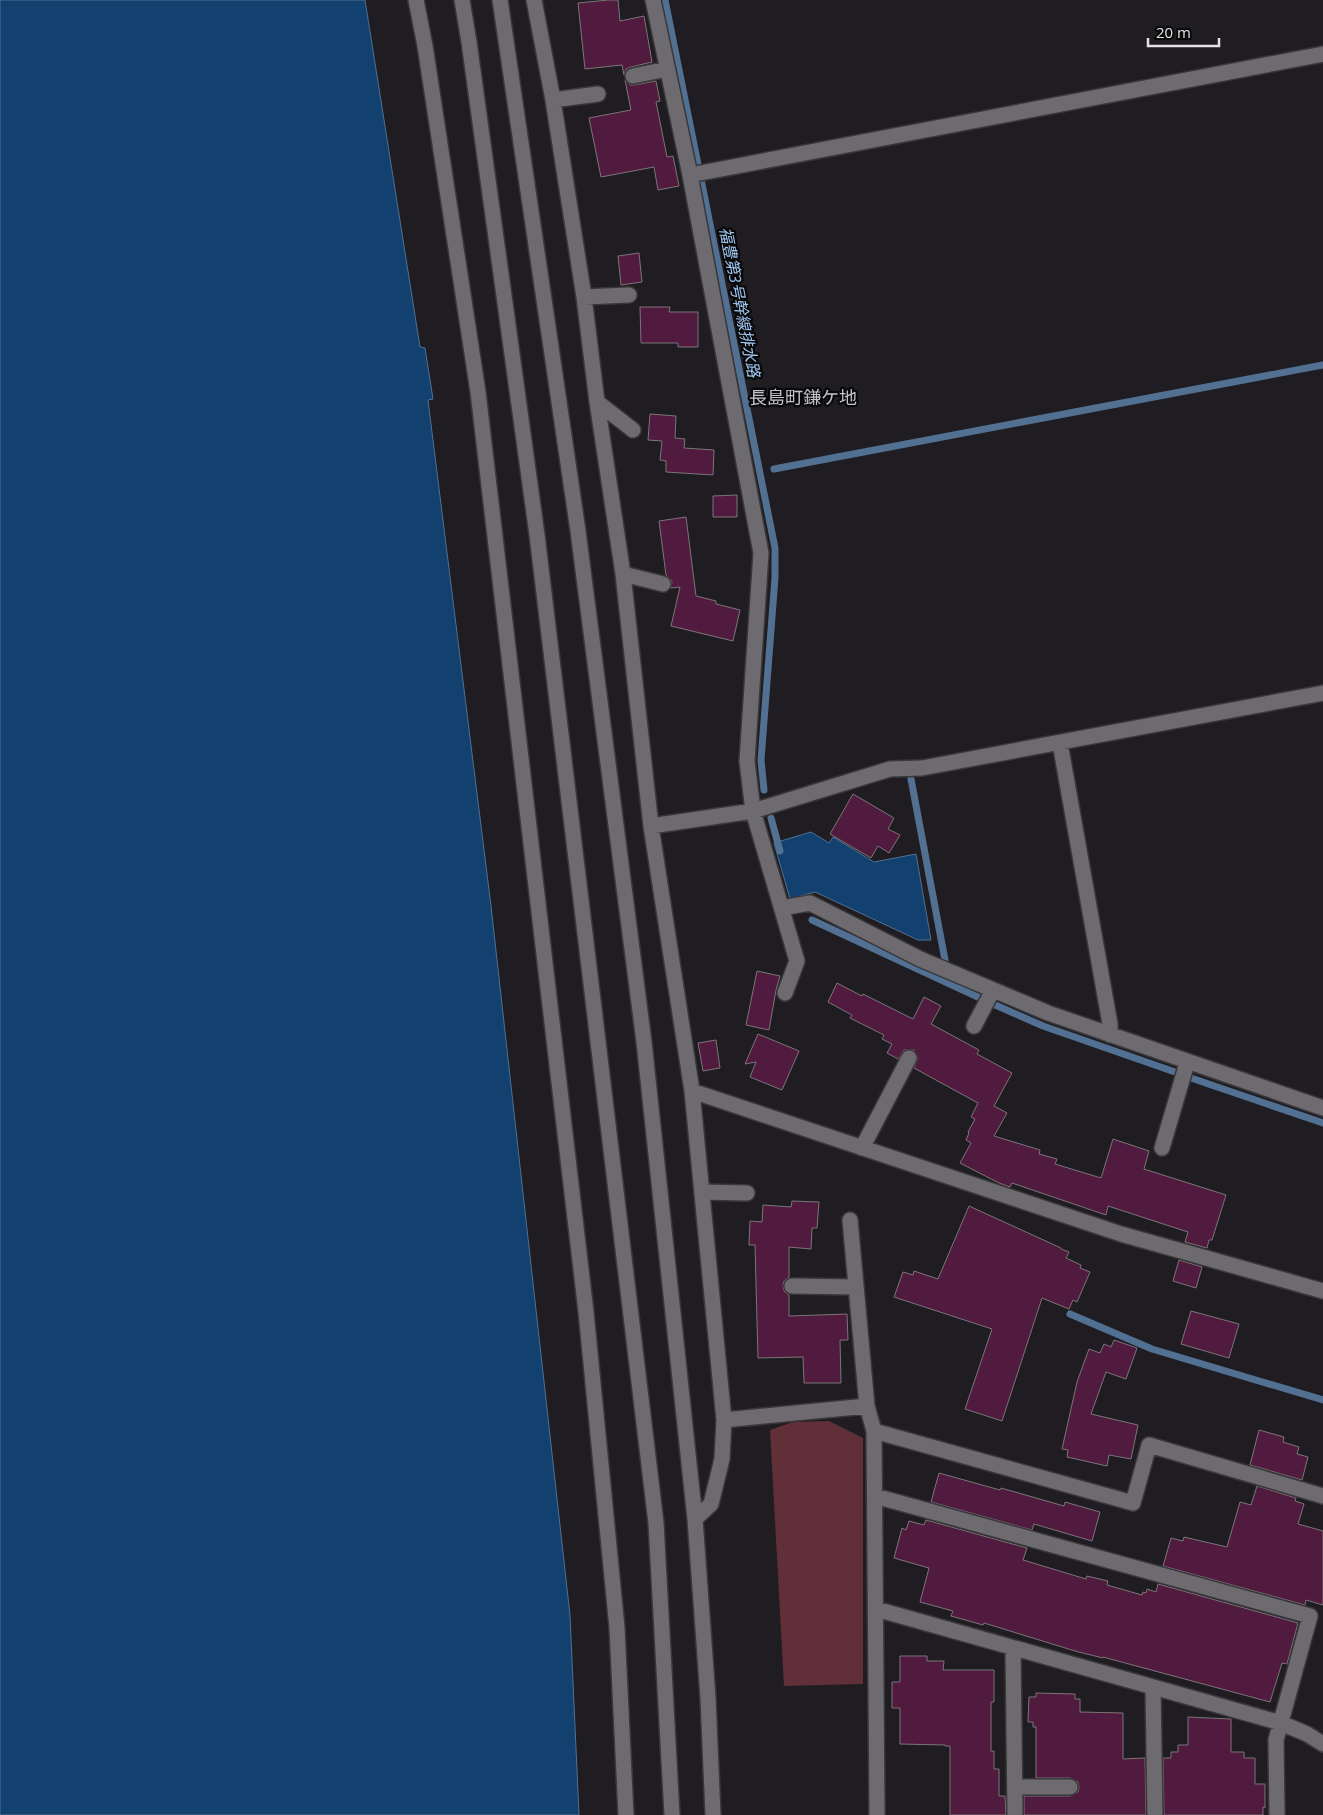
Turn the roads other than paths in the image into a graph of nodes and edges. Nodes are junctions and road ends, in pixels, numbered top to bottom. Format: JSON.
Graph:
{"nodes":[{"id":1,"x":416,"y":0,"type":"edge"},
{"id":2,"x":462,"y":0,"type":"edge"},
{"id":3,"x":500,"y":0,"type":"edge"},
{"id":4,"x":534,"y":0,"type":"edge"},
{"id":5,"x":653,"y":0,"type":"edge"},
{"id":6,"x":1323,"y":54,"type":"edge"},
{"id":7,"x":667,"y":69,"type":"junction"},
{"id":8,"x":633,"y":76,"type":"dead end"},
{"id":9,"x":598,"y":94,"type":"dead end"},
{"id":10,"x":552,"y":100,"type":"junction"},
{"id":11,"x":698,"y":173,"type":"junction"},
{"id":12,"x":629,"y":295,"type":"dead end"},
{"id":13,"x":584,"y":297,"type":"junction"},
{"id":14,"x":597,"y":402,"type":"junction"},
{"id":15,"x":633,"y":430,"type":"dead end"},
{"id":16,"x":624,"y":574,"type":"junction"},
{"id":17,"x":663,"y":584,"type":"dead end"},
{"id":18,"x":1323,"y":693,"type":"edge"},
{"id":19,"x":1060,"y":743,"type":"junction"},
{"id":20,"x":753,"y":811,"type":"junction"},
{"id":21,"x":651,"y":826,"type":"junction"},
{"id":22,"x":782,"y":908,"type":"junction"},
{"id":23,"x":993,"y":990,"type":"junction"},
{"id":24,"x":785,"y":993,"type":"dead end"},
{"id":25,"x":974,"y":1026,"type":"dead end"},
{"id":26,"x":1110,"y":1035,"type":"junction"},
{"id":27,"x":909,"y":1058,"type":"dead end"},
{"id":28,"x":1187,"y":1062,"type":"junction"},
{"id":29,"x":692,"y":1091,"type":"junction"},
{"id":30,"x":1323,"y":1108,"type":"edge"},
{"id":31,"x":862,"y":1148,"type":"junction"},
{"id":32,"x":1162,"y":1148,"type":"dead end"},
{"id":33,"x":702,"y":1192,"type":"junction"},
{"id":34,"x":747,"y":1193,"type":"dead end"},
{"id":35,"x":850,"y":1220,"type":"dead end"},
{"id":36,"x":792,"y":1286,"type":"dead end"},
{"id":37,"x":856,"y":1287,"type":"junction"},
{"id":38,"x":1322,"y":1289,"type":"edge"},
{"id":39,"x":867,"y":1406,"type":"junction"},
{"id":40,"x":724,"y":1420,"type":"junction"},
{"id":41,"x":874,"y":1432,"type":"junction"},
{"id":42,"x":875,"y":1496,"type":"junction"},
{"id":43,"x":1323,"y":1496,"type":"edge"},
{"id":44,"x":695,"y":1519,"type":"junction"},
{"id":45,"x":876,"y":1609,"type":"junction"},
{"id":46,"x":1013,"y":1648,"type":"junction"},
{"id":47,"x":1153,"y":1687,"type":"junction"},
{"id":48,"x":1281,"y":1723,"type":"junction"},
{"id":49,"x":1323,"y":1744,"type":"edge"},
{"id":50,"x":1015,"y":1787,"type":"junction"},
{"id":51,"x":1070,"y":1787,"type":"dead end"},
{"id":52,"x":626,"y":1815,"type":"edge"},
{"id":53,"x":672,"y":1815,"type":"edge"},
{"id":54,"x":713,"y":1815,"type":"edge"},
{"id":55,"x":877,"y":1815,"type":"edge"},
{"id":56,"x":1015,"y":1815,"type":"edge"},
{"id":57,"x":1155,"y":1815,"type":"edge"},
{"id":58,"x":1277,"y":1815,"type":"edge"}],
"edges":[{"from":1,"to":52,"type":"street"},
{"from":2,"to":53,"type":"street"},
{"from":3,"to":44,"type":"street"},
{"from":4,"to":10,"type":"street"},
{"from":5,"to":7,"type":"street"},
{"from":6,"to":11,"type":"street"},
{"from":7,"to":8,"type":"street"},
{"from":7,"to":11,"type":"street"},
{"from":9,"to":10,"type":"street"},
{"from":10,"to":13,"type":"street"},
{"from":11,"to":20,"type":"street"},
{"from":12,"to":13,"type":"street"},
{"from":13,"to":14,"type":"street"},
{"from":14,"to":15,"type":"street"},
{"from":14,"to":16,"type":"street"},
{"from":16,"to":17,"type":"street"},
{"from":16,"to":21,"type":"street"},
{"from":18,"to":19,"type":"street"},
{"from":19,"to":20,"type":"street"},
{"from":19,"to":26,"type":"street"},
{"from":20,"to":21,"type":"street"},
{"from":20,"to":22,"type":"street"},
{"from":21,"to":29,"type":"street"},
{"from":22,"to":23,"type":"street"},
{"from":22,"to":24,"type":"street"},
{"from":23,"to":25,"type":"street"},
{"from":23,"to":26,"type":"street"},
{"from":26,"to":28,"type":"street"},
{"from":27,"to":31,"type":"street"},
{"from":28,"to":30,"type":"street"},
{"from":28,"to":32,"type":"street"},
{"from":29,"to":31,"type":"street"},
{"from":29,"to":33,"type":"street"},
{"from":31,"to":38,"type":"street"},
{"from":33,"to":34,"type":"street"},
{"from":33,"to":40,"type":"street"},
{"from":35,"to":37,"type":"street"},
{"from":36,"to":37,"type":"street"},
{"from":37,"to":39,"type":"street"},
{"from":39,"to":40,"type":"street"},
{"from":39,"to":41,"type":"street"},
{"from":40,"to":44,"type":"street"},
{"from":41,"to":42,"type":"street"},
{"from":41,"to":43,"type":"street"},
{"from":42,"to":45,"type":"street"},
{"from":42,"to":48,"type":"street"},
{"from":44,"to":54,"type":"street"},
{"from":45,"to":46,"type":"street"},
{"from":45,"to":55,"type":"street"},
{"from":46,"to":47,"type":"street"},
{"from":46,"to":50,"type":"street"},
{"from":47,"to":48,"type":"street"},
{"from":47,"to":57,"type":"street"},
{"from":48,"to":49,"type":"street"},
{"from":48,"to":58,"type":"street"},
{"from":50,"to":51,"type":"street"},
{"from":50,"to":56,"type":"street"}]}
